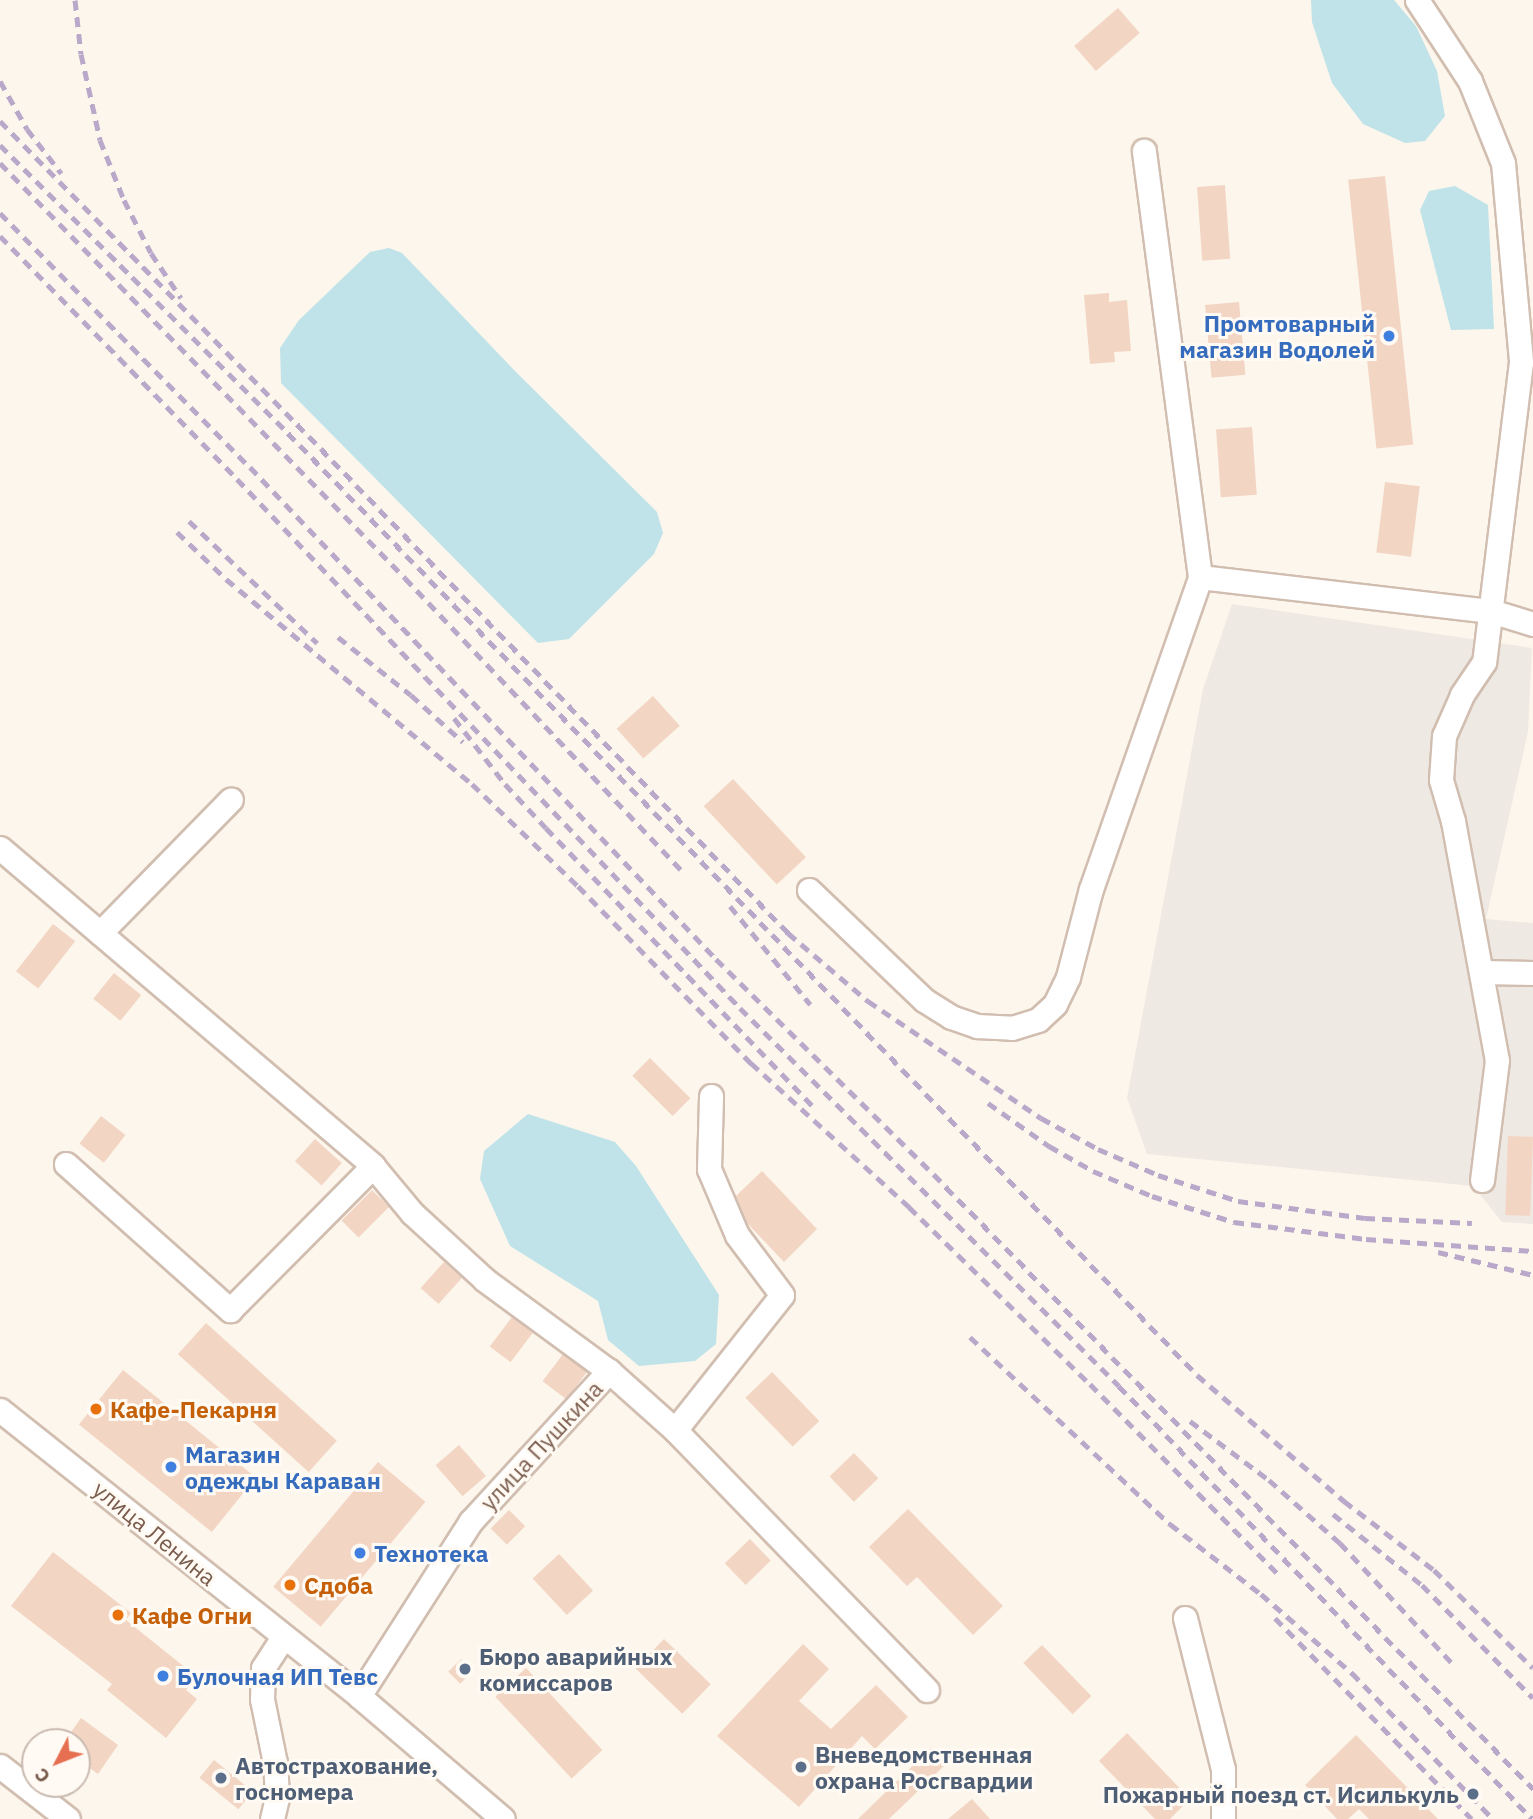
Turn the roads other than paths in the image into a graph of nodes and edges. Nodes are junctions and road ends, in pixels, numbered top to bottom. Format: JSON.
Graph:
{"nodes":[{"id":1,"x":1417,"y":0,"type":"edge"},
{"id":2,"x":1144,"y":150,"type":"dead end"},
{"id":3,"x":1527,"y":362,"type":"edge"},
{"id":4,"x":1200,"y":577,"type":"junction"},
{"id":5,"x":1491,"y":611,"type":"junction"},
{"id":6,"x":1533,"y":624,"type":"edge"},
{"id":7,"x":231,"y":799,"type":"dead end"},
{"id":8,"x":0,"y":848,"type":"edge"},
{"id":9,"x":809,"y":890,"type":"dead end"},
{"id":10,"x":100,"y":933,"type":"junction"},
{"id":11,"x":1482,"y":972,"type":"junction"},
{"id":12,"x":1533,"y":973,"type":"edge"},
{"id":13,"x":711,"y":1096,"type":"dead end"},
{"id":14,"x":66,"y":1164,"type":"dead end"},
{"id":15,"x":373,"y":1166,"type":"junction"},
{"id":16,"x":1482,"y":1180,"type":"dead end"},
{"id":17,"x":609,"y":1371,"type":"junction"},
{"id":18,"x":0,"y":1410,"type":"edge"},
{"id":19,"x":676,"y":1430,"type":"junction"},
{"id":20,"x":1185,"y":1618,"type":"dead end"},
{"id":21,"x":284,"y":1636,"type":"junction"},
{"id":22,"x":927,"y":1690,"type":"dead end"},
{"id":23,"x":359,"y":1696,"type":"junction"},
{"id":24,"x":0,"y":1766,"type":"edge"},
{"id":25,"x":68,"y":1819,"type":"edge"},
{"id":26,"x":272,"y":1819,"type":"edge"},
{"id":27,"x":503,"y":1819,"type":"edge"},
{"id":28,"x":1223,"y":1819,"type":"edge"}],
"edges":[{"from":1,"to":3,"type":"street"},
{"from":2,"to":4,"type":"street"},
{"from":3,"to":5,"type":"street"},
{"from":4,"to":5,"type":"street"},
{"from":4,"to":9,"type":"street"},
{"from":5,"to":6,"type":"street"},
{"from":5,"to":11,"type":"street"},
{"from":7,"to":10,"type":"street"},
{"from":8,"to":10,"type":"street"},
{"from":10,"to":15,"type":"street"},
{"from":11,"to":12,"type":"street"},
{"from":11,"to":16,"type":"street"},
{"from":13,"to":19,"type":"street"},
{"from":14,"to":15,"type":"street"},
{"from":15,"to":17,"type":"street"},
{"from":17,"to":19,"type":"street"},
{"from":17,"to":23,"type":"street","name":"улица Пушкина"},
{"from":18,"to":21,"type":"street","name":"улица Ленина"},
{"from":19,"to":22,"type":"street"},
{"from":20,"to":28,"type":"street"},
{"from":21,"to":23,"type":"street","name":"улица Ленина"},
{"from":21,"to":26,"type":"street"},
{"from":23,"to":27,"type":"street","name":"улица Ленина"},
{"from":24,"to":25,"type":"street"}]}
